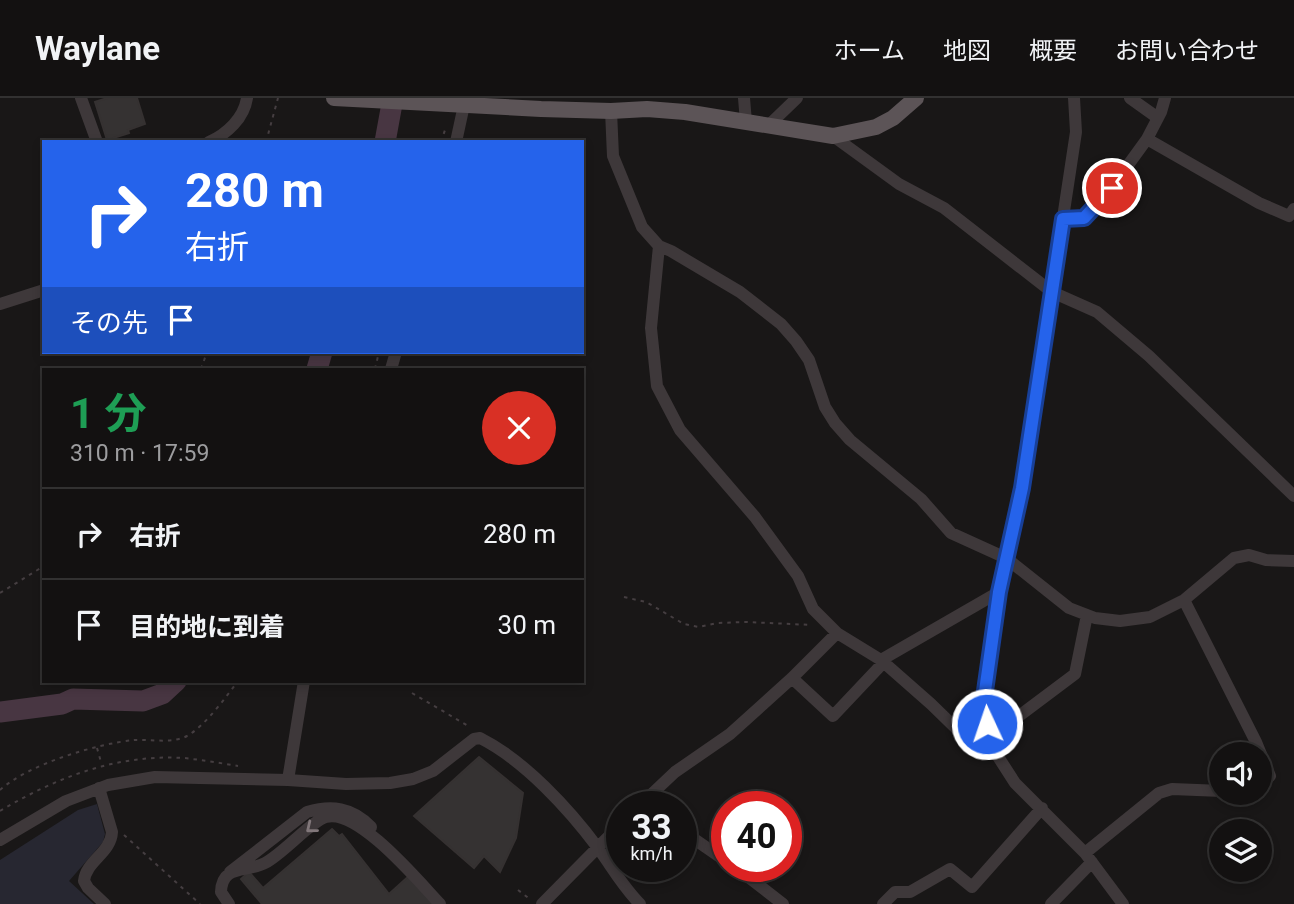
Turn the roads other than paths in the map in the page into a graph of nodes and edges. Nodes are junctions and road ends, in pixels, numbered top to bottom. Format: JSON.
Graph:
{"nodes":[{"id":1,"x":81,"y":98,"type":"edge"},
{"id":2,"x":247,"y":98,"type":"edge"},
{"id":3,"x":334,"y":98,"type":"edge"},
{"id":4,"x":744,"y":98,"type":"edge"},
{"id":5,"x":797,"y":98,"type":"edge"},
{"id":6,"x":916,"y":98,"type":"edge"},
{"id":7,"x":1074,"y":98,"type":"edge"},
{"id":8,"x":1130,"y":98,"type":"edge"},
{"id":9,"x":1166,"y":98,"type":"edge"},
{"id":10,"x":464,"y":106,"type":"junction"},
{"id":11,"x":611,"y":111,"type":"junction"},
{"id":12,"x":1158,"y":118,"type":"junction"},
{"id":13,"x":746,"y":122,"type":"junction"},
{"id":14,"x":769,"y":125,"type":"junction"},
{"id":15,"x":834,"y":136,"type":"junction"},
{"id":16,"x":1147,"y":139,"type":"junction"},
{"id":17,"x":96,"y":140,"type":"edge"},
{"id":18,"x":212,"y":140,"type":"edge"},
{"id":19,"x":456,"y":140,"type":"edge"},
{"id":20,"x":1294,"y":209,"type":"edge"},
{"id":21,"x":1063,"y":219,"type":"junction"},
{"id":22,"x":659,"y":246,"type":"junction"},
{"id":23,"x":42,"y":290,"type":"edge"},
{"id":24,"x":1052,"y":292,"type":"junction"},
{"id":25,"x":0,"y":304,"type":"edge"},
{"id":26,"x":1294,"y":496,"type":"edge"},
{"id":27,"x":1006,"y":558,"type":"junction"},
{"id":28,"x":1294,"y":561,"type":"edge"},
{"id":29,"x":999,"y":592,"type":"junction"},
{"id":30,"x":1184,"y":600,"type":"junction"},
{"id":31,"x":1087,"y":615,"type":"junction"},
{"id":32,"x":833,"y":629,"type":"junction"},
{"id":33,"x":882,"y":661,"type":"junction"},
{"id":34,"x":792,"y":678,"type":"junction"},
{"id":35,"x":304,"y":683,"type":"edge"},
{"id":36,"x":991,"y":737,"type":"junction"},
{"id":37,"x":1255,"y":742,"type":"edge"},
{"id":38,"x":998,"y":755,"type":"junction"},
{"id":39,"x":288,"y":780,"type":"junction"},
{"id":40,"x":99,"y":788,"type":"junction"},
{"id":41,"x":1209,"y":790,"type":"edge"},
{"id":42,"x":657,"y":791,"type":"edge"},
{"id":43,"x":1042,"y":807,"type":"junction"},
{"id":44,"x":606,"y":839,"type":"edge"},
{"id":45,"x":0,"y":841,"type":"edge"},
{"id":46,"x":598,"y":847,"type":"junction"},
{"id":47,"x":1088,"y":857,"type":"junction"},
{"id":48,"x":755,"y":882,"type":"edge"},
{"id":49,"x":105,"y":904,"type":"edge"},
{"id":50,"x":229,"y":904,"type":"edge"},
{"id":51,"x":440,"y":904,"type":"edge"},
{"id":52,"x":542,"y":904,"type":"edge"},
{"id":53,"x":640,"y":904,"type":"edge"},
{"id":54,"x":783,"y":904,"type":"edge"},
{"id":55,"x":883,"y":904,"type":"edge"},
{"id":56,"x":1051,"y":904,"type":"edge"},
{"id":57,"x":1123,"y":904,"type":"edge"}],
"edges":[{"from":1,"to":17,"type":"street"},
{"from":2,"to":18,"type":"street"},
{"from":3,"to":10,"type":"main road"},
{"from":4,"to":13,"type":"street"},
{"from":5,"to":14,"type":"street"},
{"from":6,"to":15,"type":"main road"},
{"from":7,"to":21,"type":"street"},
{"from":8,"to":12,"type":"street"},
{"from":9,"to":12,"type":"street"},
{"from":10,"to":11,"type":"main road"},
{"from":10,"to":19,"type":"street"},
{"from":11,"to":13,"type":"main road"},
{"from":11,"to":22,"type":"street"},
{"from":12,"to":16,"type":"street"},
{"from":13,"to":14,"type":"main road"},
{"from":14,"to":15,"type":"main road"},
{"from":15,"to":24,"type":"street"},
{"from":16,"to":20,"type":"street"},
{"from":16,"to":21,"type":"street"},
{"from":21,"to":24,"type":"street"},
{"from":22,"to":27,"type":"street"},
{"from":22,"to":32,"type":"street"},
{"from":23,"to":25,"type":"street"},
{"from":24,"to":26,"type":"street"},
{"from":24,"to":27,"type":"street"},
{"from":27,"to":29,"type":"street"},
{"from":27,"to":31,"type":"street"},
{"from":28,"to":30,"type":"street"},
{"from":29,"to":33,"type":"street"},
{"from":29,"to":36,"type":"street"},
{"from":30,"to":31,"type":"street"},
{"from":30,"to":37,"type":"street"},
{"from":31,"to":36,"type":"street"},
{"from":32,"to":33,"type":"street"},
{"from":32,"to":34,"type":"street"},
{"from":33,"to":34,"type":"street"},
{"from":33,"to":38,"type":"street"},
{"from":34,"to":42,"type":"street"},
{"from":35,"to":39,"type":"street"},
{"from":36,"to":38,"type":"street"},
{"from":38,"to":43,"type":"street"},
{"from":39,"to":40,"type":"street"},
{"from":39,"to":46,"type":"street"},
{"from":40,"to":45,"type":"street"},
{"from":40,"to":49,"type":"street"},
{"from":41,"to":47,"type":"street"},
{"from":43,"to":47,"type":"street"},
{"from":43,"to":55,"type":"street"},
{"from":44,"to":46,"type":"street"},
{"from":46,"to":52,"type":"street"},
{"from":46,"to":53,"type":"street"},
{"from":47,"to":56,"type":"street"},
{"from":47,"to":57,"type":"street"},
{"from":48,"to":54,"type":"street"},
{"from":51,"to":50,"type":"street","one_way":true}]}
